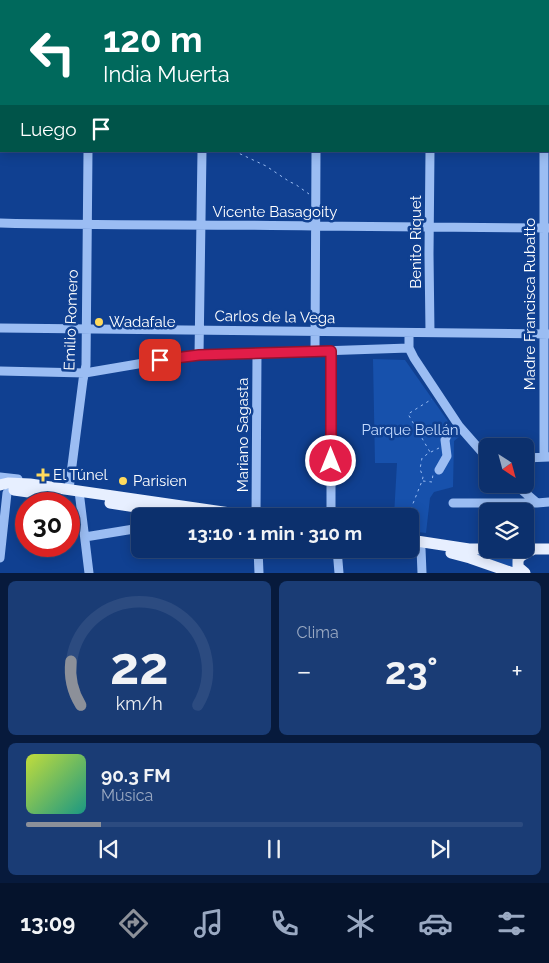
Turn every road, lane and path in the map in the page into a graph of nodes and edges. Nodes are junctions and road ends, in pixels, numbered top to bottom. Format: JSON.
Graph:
{"nodes":[{"id":1,"x":88,"y":152,"type":"edge"},
{"id":2,"x":202,"y":152,"type":"edge"},
{"id":3,"x":236,"y":152,"type":"edge"},
{"id":4,"x":316,"y":152,"type":"edge"},
{"id":5,"x":430,"y":152,"type":"edge"},
{"id":6,"x":544,"y":152,"type":"edge"},
{"id":7,"x":315,"y":200,"type":"junction"},
{"id":8,"x":0,"y":223,"type":"edge"},
{"id":9,"x":87,"y":225,"type":"junction"},
{"id":10,"x":201,"y":225,"type":"junction"},
{"id":11,"x":315,"y":226,"type":"junction"},
{"id":12,"x":430,"y":228,"type":"junction"},
{"id":13,"x":546,"y":228,"type":"edge"},
{"id":14,"x":0,"y":328,"type":"edge"},
{"id":15,"x":87,"y":329,"type":"junction"},
{"id":16,"x":200,"y":330,"type":"junction"},
{"id":17,"x":314,"y":332,"type":"junction"},
{"id":18,"x":430,"y":332,"type":"junction"},
{"id":19,"x":409,"y":333,"type":"junction"},
{"id":20,"x":546,"y":334,"type":"edge"},
{"id":21,"x":409,"y":348,"type":"junction"},
{"id":22,"x":315,"y":351,"type":"junction"},
{"id":23,"x":331,"y":351,"type":"junction"},
{"id":24,"x":257,"y":354,"type":"junction"},
{"id":25,"x":199,"y":355,"type":"junction"},
{"id":26,"x":0,"y":371,"type":"edge"},
{"id":27,"x":85,"y":373,"type":"junction"},
{"id":28,"x":438,"y":395,"type":"junction"},
{"id":29,"x":459,"y":426,"type":"junction"},
{"id":30,"x":479,"y":449,"type":"edge"},
{"id":31,"x":546,"y":457,"type":"edge"},
{"id":32,"x":439,"y":470,"type":"joint"},
{"id":33,"x":422,"y":481,"type":"junction"},
{"id":34,"x":2,"y":487,"type":"edge"},
{"id":35,"x":67,"y":492,"type":"edge"},
{"id":36,"x":76,"y":492,"type":"edge"},
{"id":37,"x":525,"y":493,"type":"edge"},
{"id":38,"x":80,"y":494,"type":"edge"},
{"id":39,"x":80,"y":494,"type":"edge"},
{"id":40,"x":549,"y":502,"type":"edge"},
{"id":41,"x":453,"y":503,"type":"dead end"},
{"id":42,"x":537,"y":503,"type":"junction"},
{"id":43,"x":140,"y":508,"type":"edge"},
{"id":44,"x":189,"y":508,"type":"edge"},
{"id":45,"x":256,"y":508,"type":"edge"},
{"id":46,"x":331,"y":508,"type":"edge"},
{"id":47,"x":412,"y":508,"type":"edge"},
{"id":48,"x":80,"y":513,"type":"edge"},
{"id":49,"x":131,"y":529,"type":"edge"},
{"id":50,"x":85,"y":537,"type":"junction"},
{"id":51,"x":419,"y":541,"type":"edge"},
{"id":52,"x":419,"y":548,"type":"edge"},
{"id":53,"x":479,"y":549,"type":"edge"},
{"id":54,"x":534,"y":549,"type":"edge"},
{"id":55,"x":549,"y":549,"type":"edge"},
{"id":56,"x":0,"y":558,"type":"edge"},
{"id":57,"x":258,"y":558,"type":"edge"},
{"id":58,"x":338,"y":558,"type":"edge"},
{"id":59,"x":418,"y":558,"type":"edge"},
{"id":60,"x":520,"y":558,"type":"edge"},
{"id":61,"x":89,"y":573,"type":"edge"},
{"id":62,"x":259,"y":573,"type":"edge"},
{"id":63,"x":339,"y":573,"type":"edge"},
{"id":64,"x":422,"y":573,"type":"edge"},
{"id":65,"x":513,"y":573,"type":"edge"},
{"id":66,"x":525,"y":573,"type":"edge"}],
"edges":[{"from":1,"to":9,"type":"street","name":"Emilio Romero"},
{"from":2,"to":10,"type":"street"},
{"from":3,"to":7,"type":"path"},
{"from":4,"to":7,"type":"street"},
{"from":5,"to":12,"type":"street","name":"Benito Riquet"},
{"from":6,"to":13,"type":"street","name":"Madre Francisca Rubatto"},
{"from":7,"to":11,"type":"street"},
{"from":8,"to":9,"type":"street","name":"Vicente Basagoity"},
{"from":9,"to":10,"type":"street","name":"Vicente Basagoity"},
{"from":9,"to":15,"type":"street","name":"Emilio Romero"},
{"from":10,"to":11,"type":"street","name":"Vicente Basagoity"},
{"from":10,"to":16,"type":"street"},
{"from":11,"to":12,"type":"street","name":"Vicente Basagoity"},
{"from":11,"to":17,"type":"street"},
{"from":12,"to":13,"type":"street","name":"Vicente Basagoity"},
{"from":12,"to":18,"type":"street","name":"Benito Riquet"},
{"from":13,"to":20,"type":"street","name":"Madre Francisca Rubatto"},
{"from":14,"to":15,"type":"street","name":"Carlos de la Vega"},
{"from":15,"to":16,"type":"street","name":"Carlos de la Vega"},
{"from":15,"to":27,"type":"street","name":"Emilio Romero"},
{"from":16,"to":17,"type":"street","name":"Carlos de la Vega"},
{"from":16,"to":25,"type":"street"},
{"from":17,"to":19,"type":"street","name":"Carlos de la Vega"},
{"from":17,"to":22,"type":"street"},
{"from":18,"to":19,"type":"street","name":"Carlos de la Vega"},
{"from":18,"to":20,"type":"street","name":"Carlos de la Vega"},
{"from":19,"to":21,"type":"street"},
{"from":20,"to":31,"type":"street","name":"Madre Francisca Rubatto"},
{"from":21,"to":23,"type":"street"},
{"from":21,"to":28,"type":"street"},
{"from":22,"to":23,"type":"street"},
{"from":22,"to":24,"type":"street"},
{"from":23,"to":46,"type":"street"},
{"from":24,"to":25,"type":"street"},
{"from":24,"to":45,"type":"street","name":"Mariano Sagasta"},
{"from":25,"to":27,"type":"street"},
{"from":26,"to":27,"type":"street"},
{"from":27,"to":36,"type":"street","name":"Emilio Romero"},
{"from":28,"to":29,"type":"street"},
{"from":28,"to":33,"type":"path"},
{"from":29,"to":30,"type":"street"},
{"from":29,"to":32,"type":"street"},
{"from":32,"to":33,"type":"path"},
{"from":33,"to":47,"type":"path"},
{"from":34,"to":35,"type":"main road"},
{"from":34,"to":56,"type":"street"},
{"from":37,"to":42,"type":"street"},
{"from":38,"to":43,"type":"main road"},
{"from":39,"to":44,"type":"main road"},
{"from":40,"to":42,"type":"street"},
{"from":41,"to":42,"type":"street"},
{"from":48,"to":50,"type":"street","name":"Emilio Romero"},
{"from":49,"to":50,"type":"street"},
{"from":50,"to":61,"type":"street","name":"Emilio Romero"},
{"from":51,"to":53,"type":"main road"},
{"from":52,"to":65,"type":"main road"},
{"from":54,"to":55,"type":"main road"},
{"from":57,"to":62,"type":"street"},
{"from":58,"to":63,"type":"street"},
{"from":59,"to":64,"type":"street"},
{"from":60,"to":66,"type":"main road"}]}
